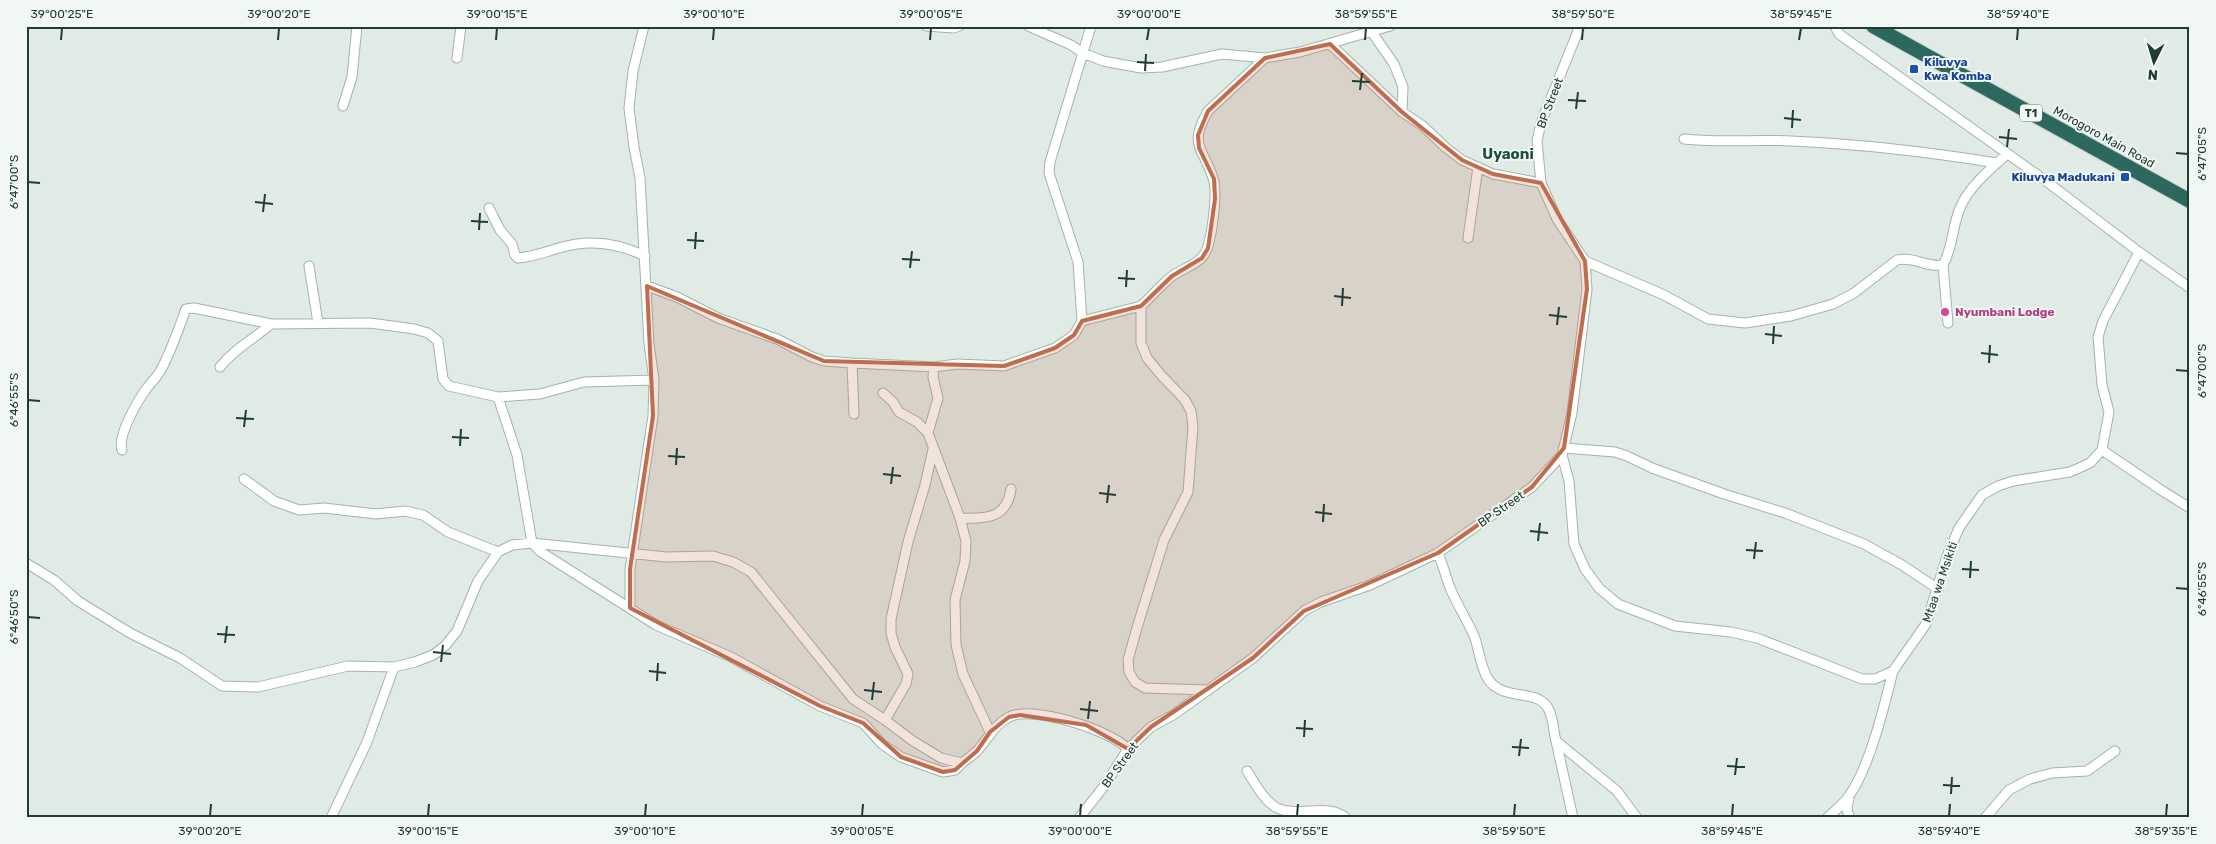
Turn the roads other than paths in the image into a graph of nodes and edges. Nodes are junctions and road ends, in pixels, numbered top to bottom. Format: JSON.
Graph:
{"nodes":[{"id":1,"x":357,"y":26,"type":"edge"},
{"id":2,"x":461,"y":26,"type":"edge"},
{"id":3,"x":644,"y":26,"type":"edge"},
{"id":4,"x":926,"y":26,"type":"edge"},
{"id":5,"x":959,"y":26,"type":"edge"},
{"id":6,"x":1091,"y":26,"type":"edge"},
{"id":7,"x":1390,"y":26,"type":"edge"},
{"id":8,"x":1580,"y":26,"type":"edge"},
{"id":9,"x":1835,"y":26,"type":"edge"},
{"id":10,"x":1873,"y":26,"type":"edge"},
{"id":11,"x":1029,"y":27,"type":"edge"},
{"id":12,"x":1371,"y":31,"type":"junction"},
{"id":13,"x":1330,"y":44,"type":"junction"},
{"id":14,"x":1083,"y":53,"type":"junction"},
{"id":15,"x":457,"y":58,"type":"dead end"},
{"id":16,"x":1265,"y":58,"type":"junction"},
{"id":17,"x":343,"y":106,"type":"dead end"},
{"id":18,"x":1402,"y":112,"type":"junction"},
{"id":19,"x":1684,"y":139,"type":"dead end"},
{"id":20,"x":2006,"y":155,"type":"junction"},
{"id":21,"x":1997,"y":163,"type":"junction"},
{"id":22,"x":1478,"y":167,"type":"junction"},
{"id":23,"x":1541,"y":183,"type":"junction"},
{"id":24,"x":2190,"y":201,"type":"edge"},
{"id":25,"x":490,"y":208,"type":"dead end"},
{"id":26,"x":1468,"y":238,"type":"dead end"},
{"id":27,"x":2139,"y":252,"type":"junction"},
{"id":28,"x":645,"y":256,"type":"junction"},
{"id":29,"x":1585,"y":261,"type":"junction"},
{"id":30,"x":1943,"y":265,"type":"junction"},
{"id":31,"x":309,"y":266,"type":"dead end"},
{"id":32,"x":647,"y":286,"type":"junction"},
{"id":33,"x":2190,"y":288,"type":"edge"},
{"id":34,"x":1141,"y":306,"type":"junction"},
{"id":35,"x":1082,"y":321,"type":"junction"},
{"id":36,"x":318,"y":323,"type":"junction"},
{"id":37,"x":1948,"y":323,"type":"dead end"},
{"id":38,"x":271,"y":324,"type":"junction"},
{"id":39,"x":852,"y":364,"type":"junction"},
{"id":40,"x":934,"y":366,"type":"junction"},
{"id":41,"x":220,"y":367,"type":"dead end"},
{"id":42,"x":654,"y":380,"type":"junction"},
{"id":43,"x":883,"y":393,"type":"dead end"},
{"id":44,"x":498,"y":397,"type":"junction"},
{"id":45,"x":854,"y":414,"type":"dead end"},
{"id":46,"x":928,"y":433,"type":"junction"},
{"id":47,"x":933,"y":448,"type":"junction"},
{"id":48,"x":122,"y":450,"type":"dead end"},
{"id":49,"x":2102,"y":450,"type":"junction"},
{"id":50,"x":1563,"y":451,"type":"junction"},
{"id":51,"x":244,"y":480,"type":"dead end"},
{"id":52,"x":1011,"y":489,"type":"dead end"},
{"id":53,"x":2190,"y":508,"type":"edge"},
{"id":54,"x":960,"y":518,"type":"junction"},
{"id":55,"x":532,"y":543,"type":"junction"},
{"id":56,"x":498,"y":552,"type":"junction"},
{"id":57,"x":1438,"y":553,"type":"junction"},
{"id":58,"x":632,"y":554,"type":"junction"},
{"id":59,"x":26,"y":563,"type":"edge"},
{"id":60,"x":1938,"y":590,"type":"junction"},
{"id":61,"x":630,"y":608,"type":"junction"},
{"id":62,"x":394,"y":667,"type":"junction"},
{"id":63,"x":1893,"y":671,"type":"junction"},
{"id":64,"x":1207,"y":690,"type":"junction"},
{"id":65,"x":885,"y":720,"type":"junction"},
{"id":66,"x":990,"y":732,"type":"junction"},
{"id":67,"x":1556,"y":741,"type":"junction"},
{"id":68,"x":1128,"y":749,"type":"junction"},
{"id":69,"x":2115,"y":751,"type":"dead end"},
{"id":70,"x":962,"y":763,"type":"junction"},
{"id":71,"x":1246,"y":772,"type":"dead end"},
{"id":72,"x":1849,"y":796,"type":"junction"},
{"id":73,"x":331,"y":818,"type":"edge"},
{"id":74,"x":1079,"y":818,"type":"edge"},
{"id":75,"x":1346,"y":818,"type":"edge"},
{"id":76,"x":1573,"y":818,"type":"edge"},
{"id":77,"x":1638,"y":818,"type":"edge"},
{"id":78,"x":1828,"y":818,"type":"edge"},
{"id":79,"x":1850,"y":818,"type":"edge"},
{"id":80,"x":1985,"y":818,"type":"edge"}],
"edges":[{"from":1,"to":17,"type":"street"},
{"from":2,"to":15,"type":"street"},
{"from":3,"to":28,"type":"street"},
{"from":4,"to":5,"type":"street"},
{"from":6,"to":14,"type":"street"},
{"from":7,"to":12,"type":"street"},
{"from":8,"to":23,"type":"street","name":"BP Street"},
{"from":9,"to":20,"type":"street"},
{"from":10,"to":24,"type":"highway","name":"Morogoro Main Road","number":"T1"},
{"from":11,"to":14,"type":"street"},
{"from":12,"to":13,"type":"street"},
{"from":12,"to":18,"type":"street"},
{"from":13,"to":16,"type":"street"},
{"from":13,"to":18,"type":"street"},
{"from":14,"to":16,"type":"street"},
{"from":14,"to":35,"type":"street"},
{"from":16,"to":34,"type":"street"},
{"from":18,"to":22,"type":"street"},
{"from":19,"to":21,"type":"street"},
{"from":20,"to":21,"type":"street"},
{"from":20,"to":27,"type":"street"},
{"from":21,"to":30,"type":"street"},
{"from":22,"to":23,"type":"street"},
{"from":22,"to":26,"type":"street"},
{"from":23,"to":29,"type":"street","name":"BP Street"},
{"from":25,"to":28,"type":"street"},
{"from":27,"to":33,"type":"street"},
{"from":27,"to":49,"type":"street"},
{"from":28,"to":32,"type":"street"},
{"from":29,"to":30,"type":"street"},
{"from":29,"to":50,"type":"street","name":"BP Street"},
{"from":30,"to":37,"type":"street"},
{"from":31,"to":36,"type":"street"},
{"from":32,"to":39,"type":"street"},
{"from":32,"to":42,"type":"street"},
{"from":34,"to":35,"type":"street"},
{"from":34,"to":64,"type":"street"},
{"from":35,"to":40,"type":"street"},
{"from":36,"to":38,"type":"street"},
{"from":36,"to":44,"type":"street"},
{"from":38,"to":41,"type":"street"},
{"from":38,"to":48,"type":"street"},
{"from":39,"to":40,"type":"street"},
{"from":39,"to":45,"type":"street"},
{"from":40,"to":46,"type":"street"},
{"from":42,"to":44,"type":"street"},
{"from":42,"to":58,"type":"street"},
{"from":43,"to":46,"type":"street"},
{"from":44,"to":55,"type":"street"},
{"from":46,"to":47,"type":"street"},
{"from":47,"to":54,"type":"street"},
{"from":47,"to":65,"type":"street"},
{"from":49,"to":53,"type":"street"},
{"from":49,"to":60,"type":"street","name":"Mtaa wa Msikiti"},
{"from":50,"to":57,"type":"street","name":"BP Street"},
{"from":50,"to":60,"type":"street"},
{"from":50,"to":63,"type":"street"},
{"from":51,"to":56,"type":"street"},
{"from":52,"to":54,"type":"street"},
{"from":54,"to":66,"type":"street"},
{"from":55,"to":56,"type":"street"},
{"from":55,"to":58,"type":"street"},
{"from":55,"to":61,"type":"street"},
{"from":56,"to":62,"type":"street"},
{"from":57,"to":64,"type":"street","name":"BP Street"},
{"from":57,"to":67,"type":"street"},
{"from":58,"to":61,"type":"street"},
{"from":58,"to":65,"type":"street"},
{"from":59,"to":62,"type":"street"},
{"from":60,"to":63,"type":"street","name":"Mtaa wa Msikiti"},
{"from":61,"to":70,"type":"street"},
{"from":62,"to":73,"type":"street"},
{"from":63,"to":72,"type":"street","name":"Mtaa wa Msikiti"},
{"from":64,"to":68,"type":"street","name":"BP Street"},
{"from":65,"to":70,"type":"street"},
{"from":66,"to":68,"type":"street"},
{"from":66,"to":70,"type":"street"},
{"from":67,"to":76,"type":"street"},
{"from":67,"to":77,"type":"street"},
{"from":68,"to":74,"type":"street","name":"BP Street"},
{"from":69,"to":80,"type":"street"},
{"from":71,"to":75,"type":"street"},
{"from":72,"to":78,"type":"street"},
{"from":72,"to":79,"type":"street"}]}
